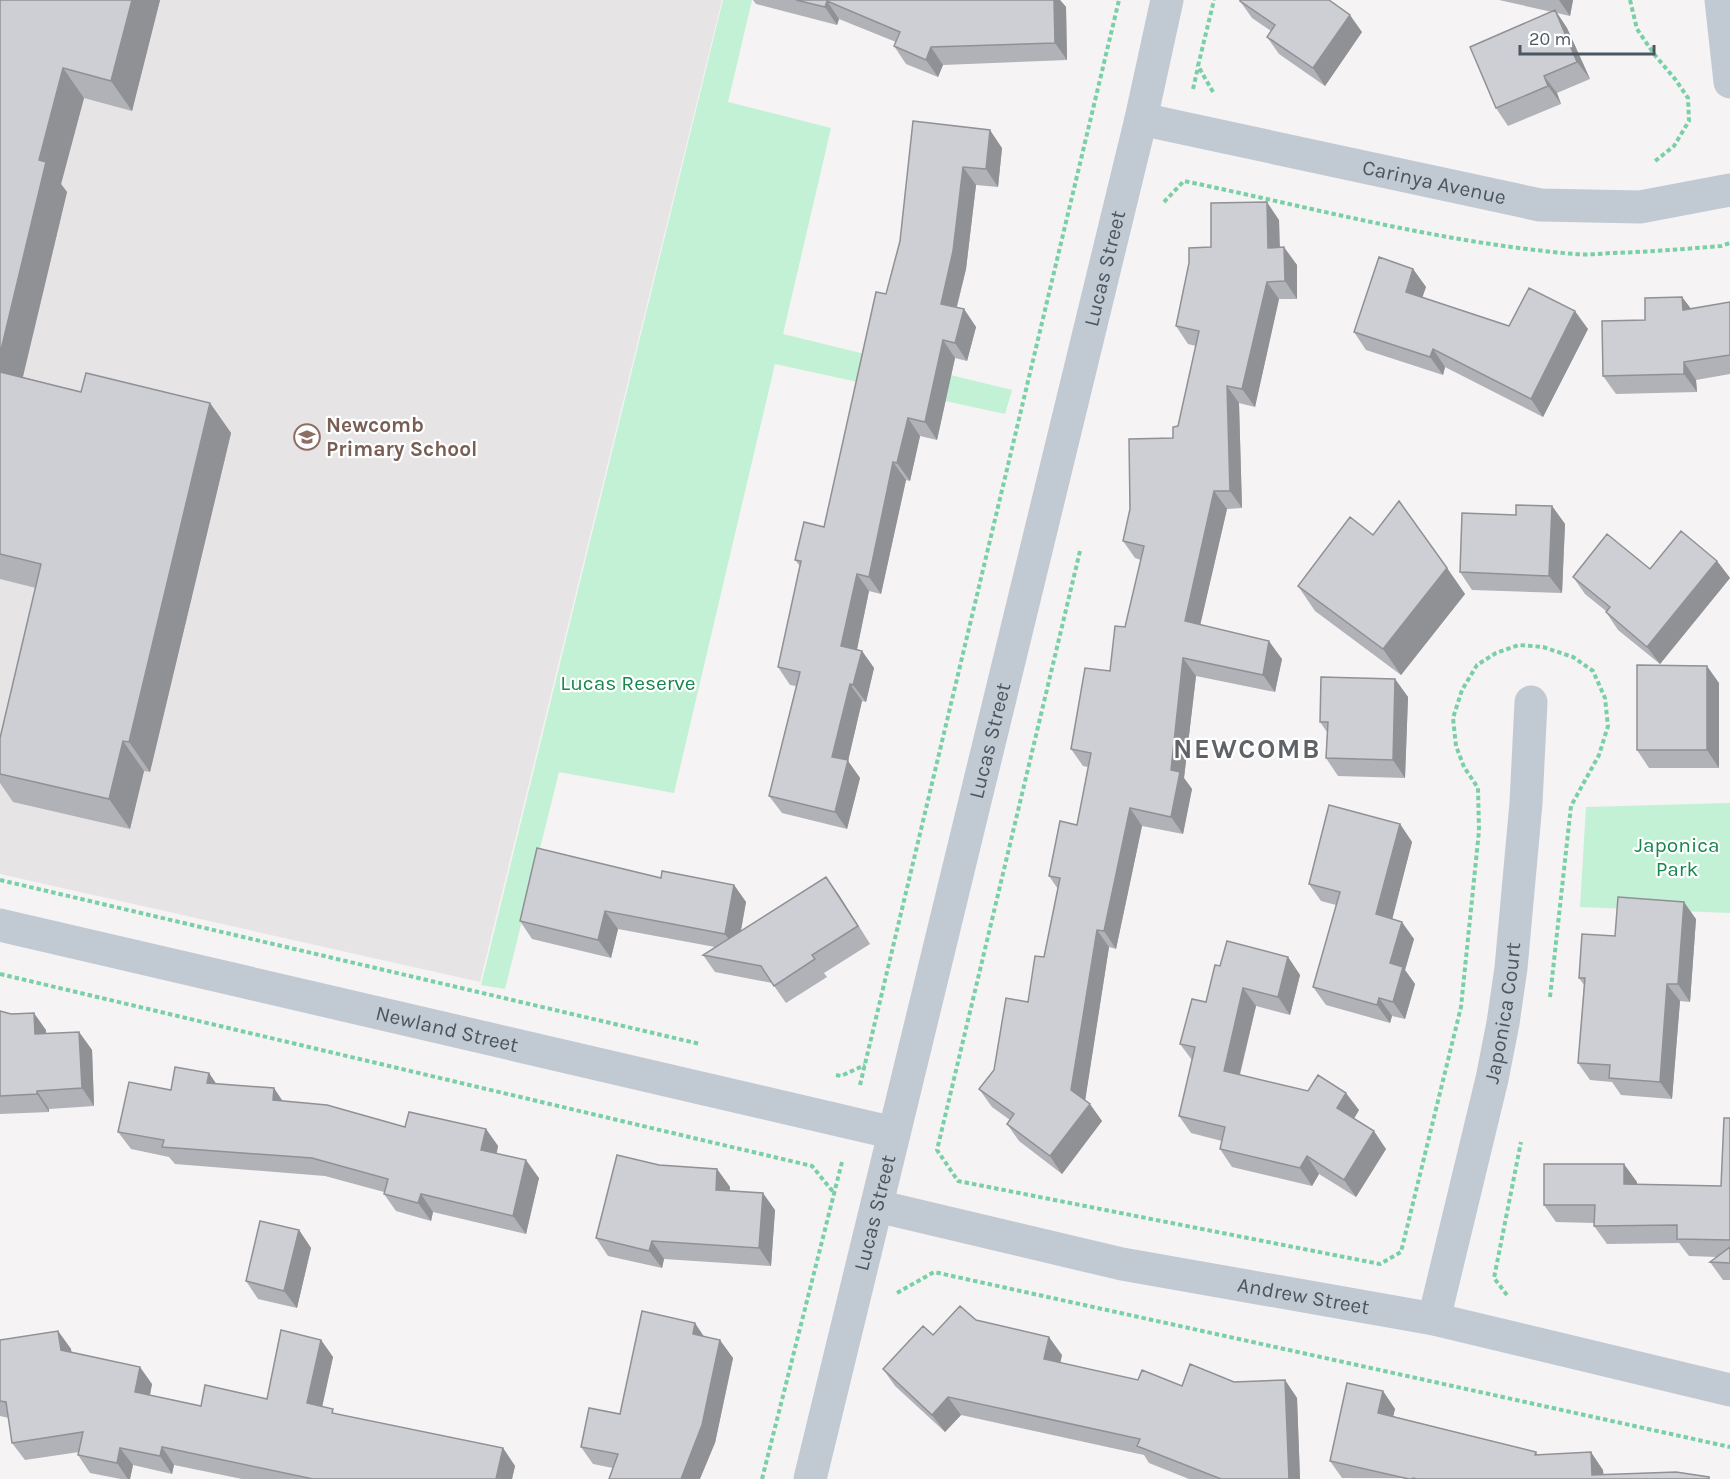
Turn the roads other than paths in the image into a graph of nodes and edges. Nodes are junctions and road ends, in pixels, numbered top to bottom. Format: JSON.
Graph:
{"nodes":[{"id":1,"x":1167,"y":0,"type":"edge"},
{"id":2,"x":1720,"y":0,"type":"edge"},
{"id":3,"x":1730,"y":82,"type":"edge"},
{"id":4,"x":1142,"y":119,"type":"junction"},
{"id":5,"x":1730,"y":190,"type":"edge"},
{"id":6,"x":1531,"y":702,"type":"dead end"},
{"id":7,"x":0,"y":925,"type":"edge"},
{"id":8,"x":894,"y":1133,"type":"junction"},
{"id":9,"x":877,"y":1206,"type":"junction"},
{"id":10,"x":1434,"y":1319,"type":"junction"},
{"id":11,"x":1730,"y":1390,"type":"edge"},
{"id":12,"x":810,"y":1479,"type":"edge"}],
"edges":[{"from":1,"to":4,"type":"street","name":"Lucas Street"},
{"from":2,"to":3,"type":"street"},
{"from":4,"to":5,"type":"street","name":"Carinya Avenue"},
{"from":4,"to":8,"type":"street","name":"Lucas Street"},
{"from":6,"to":10,"type":"street","name":"Japonica Court"},
{"from":7,"to":8,"type":"street","name":"Newland Street"},
{"from":8,"to":9,"type":"street","name":"Lucas Street"},
{"from":9,"to":10,"type":"street","name":"Andrew Street"},
{"from":9,"to":12,"type":"street","name":"Lucas Street"},
{"from":10,"to":11,"type":"street","name":"Andrew Street"}]}
